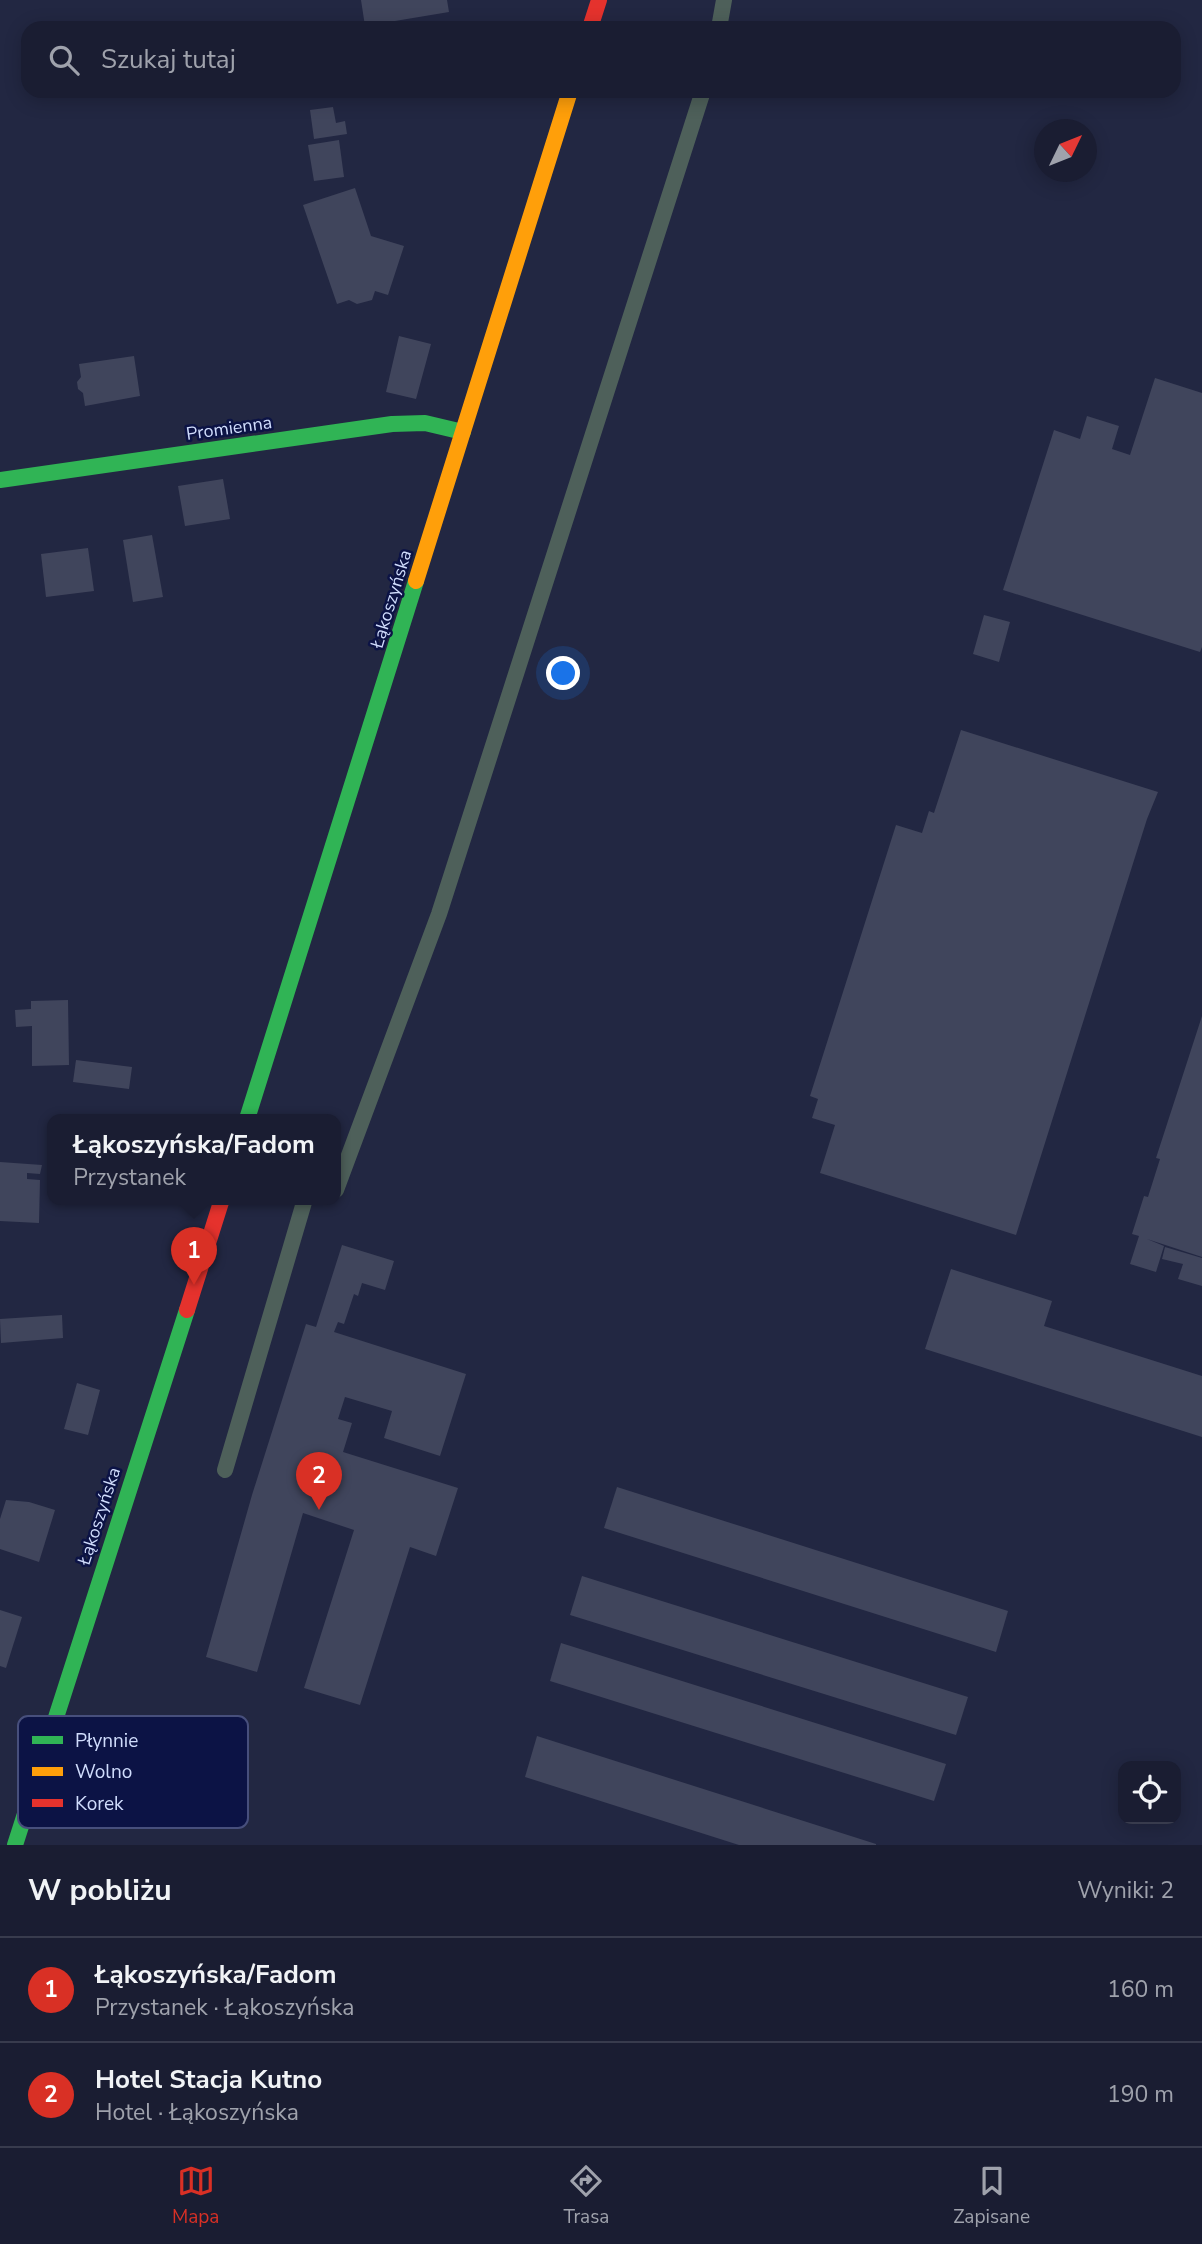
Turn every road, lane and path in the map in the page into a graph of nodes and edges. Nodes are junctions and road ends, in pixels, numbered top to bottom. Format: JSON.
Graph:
{"nodes":[{"id":1,"x":598,"y":0,"type":"edge"},
{"id":2,"x":724,"y":0,"type":"edge"},
{"id":3,"x":592,"y":21,"type":"edge"},
{"id":4,"x":720,"y":21,"type":"edge"},
{"id":5,"x":568,"y":98,"type":"edge"},
{"id":6,"x":701,"y":98,"type":"edge"},
{"id":7,"x":463,"y":432,"type":"junction"},
{"id":8,"x":0,"y":480,"type":"edge"},
{"id":9,"x":249,"y":1114,"type":"edge"},
{"id":10,"x":341,"y":1177,"type":"edge"},
{"id":11,"x":220,"y":1205,"type":"edge"},
{"id":12,"x":303,"y":1205,"type":"edge"},
{"id":13,"x":225,"y":1470,"type":"dead end"},
{"id":14,"x":56,"y":1716,"type":"edge"},
{"id":15,"x":20,"y":1828,"type":"edge"},
{"id":16,"x":15,"y":1845,"type":"edge"}],
"edges":[{"from":1,"to":3,"type":"main road"},
{"from":2,"to":4,"type":"lane"},
{"from":5,"to":7,"type":"main road","name":"Łąkoszyńska"},
{"from":6,"to":10,"type":"lane"},
{"from":7,"to":8,"type":"main road","name":"Promienna"},
{"from":7,"to":9,"type":"main road","name":"Łąkoszyńska"},
{"from":11,"to":14,"type":"main road","name":"Łąkoszyńska"},
{"from":12,"to":13,"type":"lane"},
{"from":15,"to":16,"type":"main road","name":"Łąkoszyńska"}]}
